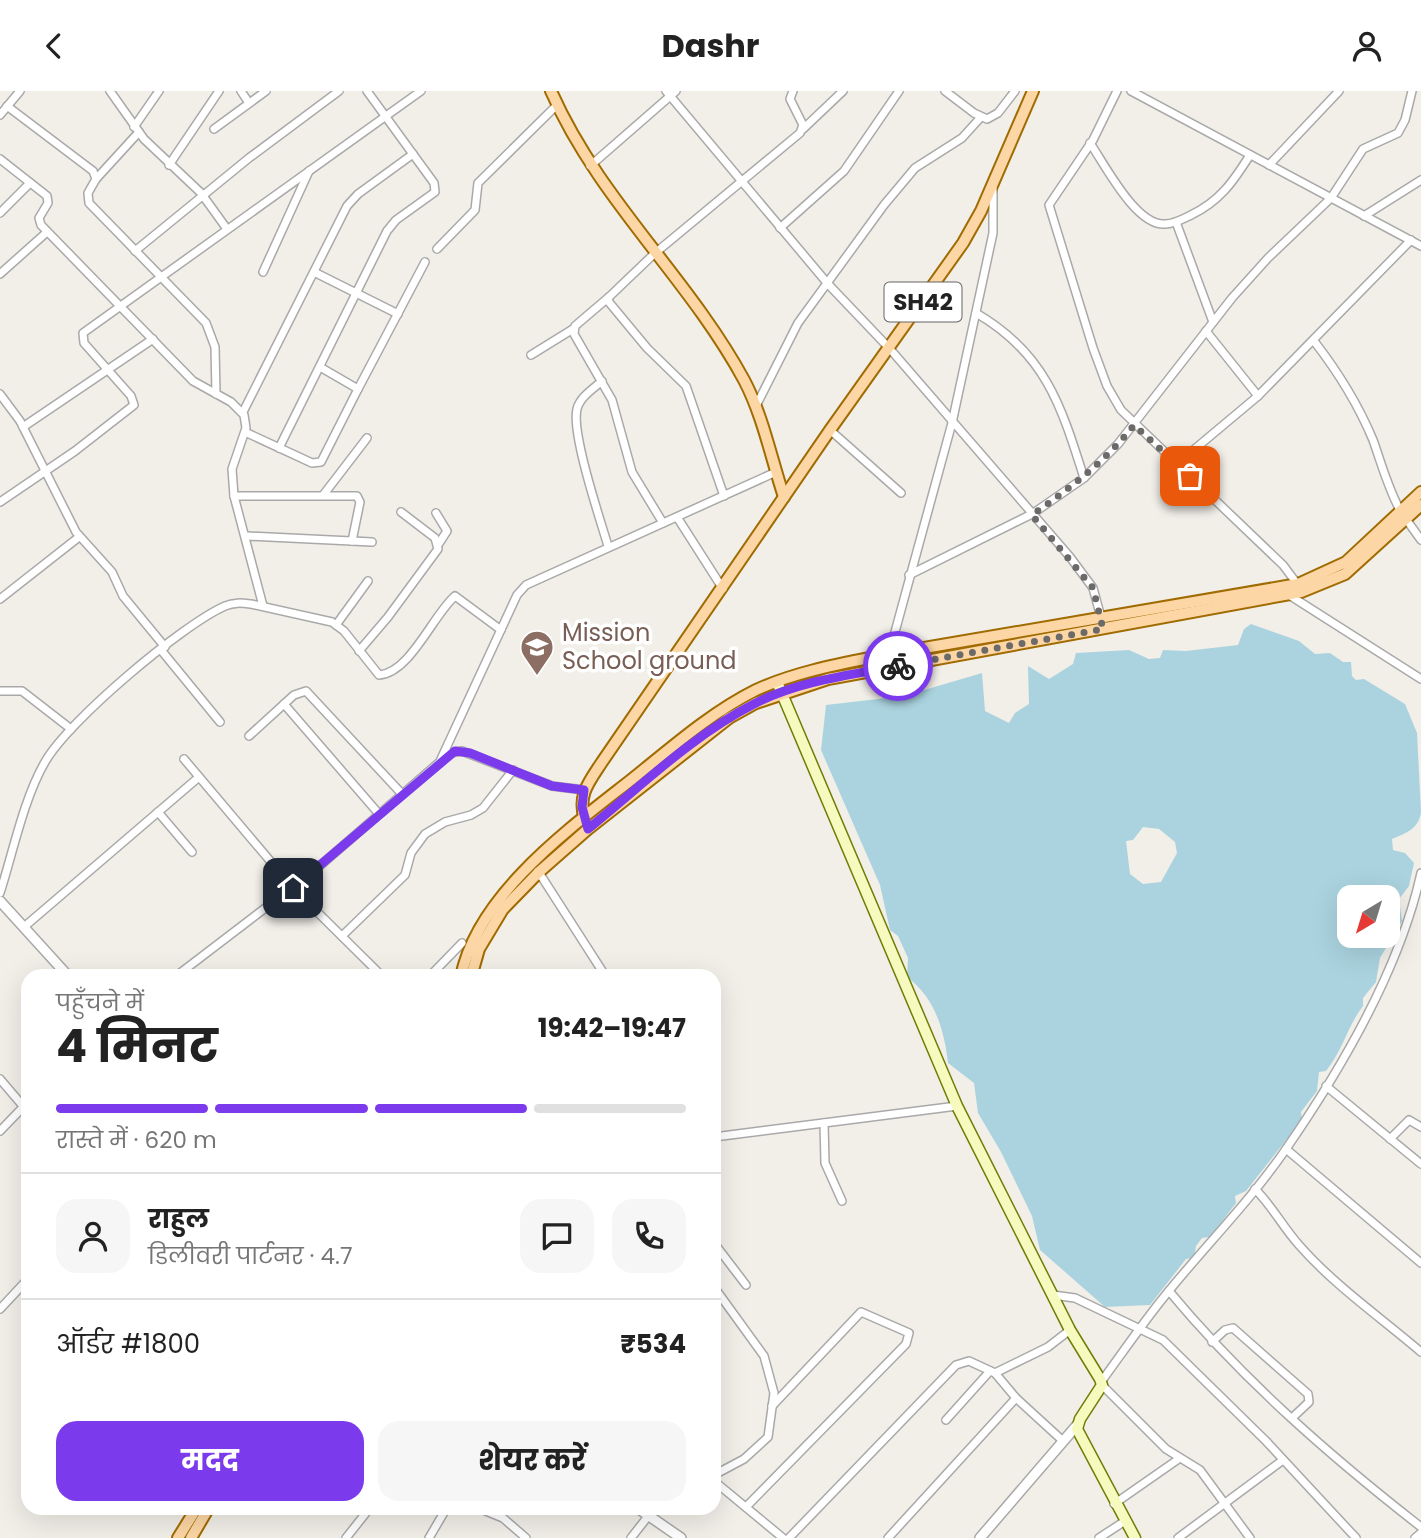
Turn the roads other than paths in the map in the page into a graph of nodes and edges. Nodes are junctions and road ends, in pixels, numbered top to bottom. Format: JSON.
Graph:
{"nodes":[{"id":1,"x":20,"y":91,"type":"edge"},
{"id":2,"x":110,"y":91,"type":"edge"},
{"id":3,"x":159,"y":91,"type":"edge"},
{"id":4,"x":219,"y":91,"type":"edge"},
{"id":5,"x":241,"y":91,"type":"edge"},
{"id":6,"x":266,"y":91,"type":"edge"},
{"id":7,"x":339,"y":91,"type":"edge"},
{"id":8,"x":368,"y":91,"type":"edge"},
{"id":9,"x":421,"y":91,"type":"edge"},
{"id":10,"x":551,"y":91,"type":"edge"},
{"id":11,"x":793,"y":91,"type":"edge"},
{"id":12,"x":843,"y":91,"type":"edge"},
{"id":13,"x":899,"y":91,"type":"edge"},
{"id":14,"x":946,"y":91,"type":"edge"},
{"id":15,"x":1015,"y":91,"type":"edge"},
{"id":16,"x":1033,"y":91,"type":"edge"},
{"id":17,"x":1117,"y":91,"type":"edge"},
{"id":18,"x":1131,"y":91,"type":"edge"},
{"id":19,"x":1339,"y":91,"type":"edge"},
{"id":20,"x":1412,"y":91,"type":"edge"},
{"id":21,"x":671,"y":93,"type":"edge"},
{"id":22,"x":249,"y":103,"type":"junction"},
{"id":23,"x":557,"y":105,"type":"junction"},
{"id":24,"x":7,"y":106,"type":"junction"},
{"id":25,"x":0,"y":115,"type":"edge"},
{"id":26,"x":386,"y":116,"type":"junction"},
{"id":27,"x":981,"y":117,"type":"junction"},
{"id":28,"x":136,"y":129,"type":"junction"},
{"id":29,"x":214,"y":129,"type":"dead end"},
{"id":30,"x":803,"y":129,"type":"junction"},
{"id":31,"x":1090,"y":143,"type":"junction"},
{"id":32,"x":413,"y":154,"type":"junction"},
{"id":33,"x":1250,"y":155,"type":"junction"},
{"id":34,"x":0,"y":159,"type":"edge"},
{"id":35,"x":169,"y":165,"type":"junction"},
{"id":36,"x":1269,"y":165,"type":"junction"},
{"id":37,"x":8,"y":166,"type":"junction"},
{"id":38,"x":590,"y":166,"type":"junction"},
{"id":39,"x":309,"y":171,"type":"junction"},
{"id":40,"x":0,"y":174,"type":"edge"},
{"id":41,"x":96,"y":179,"type":"junction"},
{"id":42,"x":1421,"y":180,"type":"edge"},
{"id":43,"x":30,"y":183,"type":"junction"},
{"id":44,"x":741,"y":183,"type":"junction"},
{"id":45,"x":993,"y":185,"type":"junction"},
{"id":46,"x":203,"y":195,"type":"junction"},
{"id":47,"x":1331,"y":198,"type":"junction"},
{"id":48,"x":0,"y":213,"type":"edge"},
{"id":49,"x":1364,"y":216,"type":"junction"},
{"id":50,"x":1175,"y":222,"type":"junction"},
{"id":51,"x":780,"y":228,"type":"junction"},
{"id":52,"x":228,"y":229,"type":"junction"},
{"id":53,"x":47,"y":232,"type":"junction"},
{"id":54,"x":1411,"y":240,"type":"junction"},
{"id":55,"x":1421,"y":246,"type":"edge"},
{"id":56,"x":437,"y":249,"type":"dead end"},
{"id":57,"x":135,"y":251,"type":"junction"},
{"id":58,"x":654,"y":254,"type":"junction"},
{"id":59,"x":425,"y":262,"type":"dead end"},
{"id":60,"x":263,"y":272,"type":"dead end"},
{"id":61,"x":314,"y":272,"type":"junction"},
{"id":62,"x":0,"y":274,"type":"edge"},
{"id":63,"x":159,"y":277,"type":"junction"},
{"id":64,"x":828,"y":284,"type":"junction"},
{"id":65,"x":357,"y":292,"type":"junction"},
{"id":66,"x":609,"y":297,"type":"junction"},
{"id":67,"x":121,"y":305,"type":"junction"},
{"id":68,"x":976,"y":313,"type":"junction"},
{"id":69,"x":398,"y":314,"type":"junction"},
{"id":70,"x":1213,"y":323,"type":"junction"},
{"id":71,"x":573,"y":329,"type":"junction"},
{"id":72,"x":1206,"y":331,"type":"junction"},
{"id":73,"x":153,"y":339,"type":"junction"},
{"id":74,"x":1314,"y":341,"type":"junction"},
{"id":75,"x":890,"y":349,"type":"junction"},
{"id":76,"x":531,"y":355,"type":"dead end"},
{"id":77,"x":320,"y":367,"type":"junction"},
{"id":78,"x":108,"y":372,"type":"junction"},
{"id":79,"x":603,"y":381,"type":"junction"},
{"id":80,"x":358,"y":389,"type":"junction"},
{"id":81,"x":0,"y":394,"type":"edge"},
{"id":82,"x":216,"y":394,"type":"junction"},
{"id":83,"x":1258,"y":396,"type":"junction"},
{"id":84,"x":756,"y":406,"type":"junction"},
{"id":85,"x":243,"y":412,"type":"junction"},
{"id":86,"x":952,"y":423,"type":"junction"},
{"id":87,"x":1134,"y":425,"type":"junction"},
{"id":88,"x":23,"y":428,"type":"junction"},
{"id":89,"x":830,"y":430,"type":"junction"},
{"id":90,"x":245,"y":432,"type":"junction"},
{"id":91,"x":367,"y":438,"type":"dead end"},
{"id":92,"x":279,"y":447,"type":"junction"},
{"id":93,"x":1178,"y":463,"type":"junction"},
{"id":94,"x":47,"y":470,"type":"junction"},
{"id":95,"x":776,"y":472,"type":"junction"},
{"id":96,"x":1084,"y":478,"type":"junction"},
{"id":97,"x":1421,"y":492,"type":"edge"},
{"id":98,"x":901,"y":493,"type":"dead end"},
{"id":99,"x":324,"y":494,"type":"junction"},
{"id":100,"x":234,"y":496,"type":"junction"},
{"id":101,"x":724,"y":496,"type":"junction"},
{"id":102,"x":784,"y":497,"type":"junction"},
{"id":103,"x":0,"y":502,"type":"edge"},
{"id":104,"x":1421,"y":505,"type":"edge"},
{"id":105,"x":401,"y":512,"type":"dead end"},
{"id":106,"x":436,"y":513,"type":"dead end"},
{"id":107,"x":1032,"y":515,"type":"junction"},
{"id":108,"x":1404,"y":515,"type":"junction"},
{"id":109,"x":677,"y":517,"type":"junction"},
{"id":110,"x":663,"y":523,"type":"junction"},
{"id":111,"x":247,"y":536,"type":"junction"},
{"id":112,"x":79,"y":537,"type":"junction"},
{"id":113,"x":1421,"y":540,"type":"edge"},
{"id":114,"x":352,"y":541,"type":"junction"},
{"id":115,"x":372,"y":542,"type":"dead end"},
{"id":116,"x":438,"y":545,"type":"junction"},
{"id":117,"x":608,"y":546,"type":"junction"},
{"id":118,"x":909,"y":575,"type":"junction"},
{"id":119,"x":368,"y":581,"type":"dead end"},
{"id":120,"x":1299,"y":588,"type":"junction"},
{"id":121,"x":723,"y":590,"type":"junction"},
{"id":122,"x":1285,"y":591,"type":"junction"},
{"id":123,"x":0,"y":599,"type":"edge"},
{"id":124,"x":263,"y":606,"type":"junction"},
{"id":125,"x":1102,"y":623,"type":"junction"},
{"id":126,"x":336,"y":625,"type":"junction"},
{"id":127,"x":501,"y":630,"type":"junction"},
{"id":128,"x":163,"y":648,"type":"junction"},
{"id":129,"x":359,"y":651,"type":"junction"},
{"id":130,"x":889,"y":654,"type":"junction"},
{"id":131,"x":1421,"y":679,"type":"edge"},
{"id":132,"x":780,"y":687,"type":"junction"},
{"id":133,"x":0,"y":691,"type":"edge"},
{"id":134,"x":284,"y":704,"type":"junction"},
{"id":135,"x":220,"y":722,"type":"dead end"},
{"id":136,"x":71,"y":729,"type":"junction"},
{"id":137,"x":249,"y":736,"type":"dead end"},
{"id":138,"x":184,"y":759,"type":"dead end"},
{"id":139,"x":439,"y":762,"type":"junction"},
{"id":140,"x":513,"y":770,"type":"junction"},
{"id":141,"x":199,"y":777,"type":"junction"},
{"id":142,"x":584,"y":790,"type":"junction"},
{"id":143,"x":402,"y":794,"type":"junction"},
{"id":144,"x":158,"y":812,"type":"junction"},
{"id":145,"x":379,"y":814,"type":"junction"},
{"id":146,"x":584,"y":816,"type":"junction"},
{"id":147,"x":588,"y":829,"type":"junction"},
{"id":148,"x":192,"y":852,"type":"dead end"},
{"id":149,"x":536,"y":868,"type":"junction"},
{"id":150,"x":1421,"y":873,"type":"edge"},
{"id":151,"x":293,"y":888,"type":"junction"},
{"id":152,"x":0,"y":893,"type":"edge"},
{"id":153,"x":0,"y":901,"type":"edge"},
{"id":154,"x":1417,"y":907,"type":"edge"},
{"id":155,"x":24,"y":927,"type":"junction"},
{"id":156,"x":342,"y":936,"type":"junction"},
{"id":157,"x":463,"y":943,"type":"dead end"},
{"id":158,"x":62,"y":969,"type":"edge"},
{"id":159,"x":186,"y":969,"type":"edge"},
{"id":160,"x":375,"y":969,"type":"edge"},
{"id":161,"x":437,"y":969,"type":"edge"},
{"id":162,"x":464,"y":969,"type":"edge"},
{"id":163,"x":473,"y":969,"type":"edge"},
{"id":164,"x":601,"y":969,"type":"edge"},
{"id":165,"x":0,"y":1079,"type":"edge"},
{"id":166,"x":1326,"y":1086,"type":"junction"},
{"id":167,"x":21,"y":1099,"type":"edge"},
{"id":168,"x":957,"y":1106,"type":"junction"},
{"id":169,"x":21,"y":1109,"type":"edge"},
{"id":170,"x":824,"y":1123,"type":"junction"},
{"id":171,"x":1421,"y":1127,"type":"edge"},
{"id":172,"x":0,"y":1131,"type":"edge"},
{"id":173,"x":721,"y":1136,"type":"edge"},
{"id":174,"x":1390,"y":1139,"type":"junction"},
{"id":175,"x":1286,"y":1149,"type":"junction"},
{"id":176,"x":1421,"y":1164,"type":"edge"},
{"id":177,"x":1255,"y":1189,"type":"junction"},
{"id":178,"x":842,"y":1201,"type":"dead end"},
{"id":179,"x":721,"y":1252,"type":"edge"},
{"id":180,"x":1421,"y":1263,"type":"edge"},
{"id":181,"x":746,"y":1285,"type":"dead end"},
{"id":182,"x":21,"y":1286,"type":"edge"},
{"id":183,"x":1169,"y":1291,"type":"junction"},
{"id":184,"x":1052,"y":1295,"type":"junction"},
{"id":185,"x":721,"y":1297,"type":"edge"},
{"id":186,"x":0,"y":1309,"type":"edge"},
{"id":187,"x":1140,"y":1327,"type":"junction"},
{"id":188,"x":1070,"y":1330,"type":"junction"},
{"id":189,"x":1212,"y":1342,"type":"junction"},
{"id":190,"x":1421,"y":1352,"type":"edge"},
{"id":191,"x":993,"y":1372,"type":"junction"},
{"id":192,"x":1102,"y":1384,"type":"junction"},
{"id":193,"x":1016,"y":1398,"type":"junction"},
{"id":194,"x":772,"y":1406,"type":"junction"},
{"id":195,"x":1292,"y":1418,"type":"junction"},
{"id":196,"x":946,"y":1420,"type":"dead end"},
{"id":197,"x":1077,"y":1424,"type":"junction"},
{"id":198,"x":1063,"y":1441,"type":"junction"},
{"id":199,"x":1180,"y":1458,"type":"junction"},
{"id":200,"x":1283,"y":1460,"type":"junction"},
{"id":201,"x":721,"y":1471,"type":"edge"},
{"id":202,"x":721,"y":1487,"type":"edge"},
{"id":203,"x":1223,"y":1502,"type":"junction"},
{"id":204,"x":1114,"y":1504,"type":"junction"},
{"id":205,"x":746,"y":1507,"type":"junction"},
{"id":206,"x":192,"y":1515,"type":"edge"},
{"id":207,"x":204,"y":1515,"type":"edge"},
{"id":208,"x":364,"y":1515,"type":"edge"},
{"id":209,"x":442,"y":1515,"type":"edge"},
{"id":210,"x":496,"y":1515,"type":"edge"},
{"id":211,"x":643,"y":1515,"type":"edge"},
{"id":212,"x":650,"y":1515,"type":"edge"},
{"id":213,"x":1125,"y":1521,"type":"junction"},
{"id":214,"x":1421,"y":1527,"type":"edge"},
{"id":215,"x":1421,"y":1533,"type":"edge"},
{"id":216,"x":1355,"y":1536,"type":"edge"},
{"id":217,"x":178,"y":1538,"type":"edge"},
{"id":218,"x":191,"y":1538,"type":"edge"},
{"id":219,"x":346,"y":1538,"type":"edge"},
{"id":220,"x":429,"y":1538,"type":"edge"},
{"id":221,"x":526,"y":1538,"type":"edge"},
{"id":222,"x":631,"y":1538,"type":"edge"},
{"id":223,"x":681,"y":1538,"type":"edge"},
{"id":224,"x":783,"y":1538,"type":"edge"},
{"id":225,"x":789,"y":1538,"type":"edge"},
{"id":226,"x":888,"y":1538,"type":"edge"},
{"id":227,"x":980,"y":1538,"type":"edge"},
{"id":228,"x":1099,"y":1538,"type":"edge"},
{"id":229,"x":1135,"y":1538,"type":"edge"},
{"id":230,"x":1178,"y":1538,"type":"edge"},
{"id":231,"x":1250,"y":1538,"type":"edge"},
{"id":232,"x":1342,"y":1538,"type":"edge"},
{"id":233,"x":1415,"y":1538,"type":"edge"}],
"edges":[{"from":1,"to":24,"type":"street"},
{"from":2,"to":28,"type":"street"},
{"from":3,"to":28,"type":"street"},
{"from":4,"to":35,"type":"street"},
{"from":5,"to":22,"type":"street"},
{"from":6,"to":22,"type":"street"},
{"from":7,"to":46,"type":"street"},
{"from":8,"to":26,"type":"street"},
{"from":9,"to":26,"type":"street"},
{"from":10,"to":23,"type":"main road"},
{"from":11,"to":30,"type":"street"},
{"from":12,"to":30,"type":"street"},
{"from":13,"to":51,"type":"street"},
{"from":14,"to":27,"type":"street"},
{"from":15,"to":27,"type":"street"},
{"from":16,"to":45,"type":"main road","number":"SH42"},
{"from":17,"to":31,"type":"street"},
{"from":18,"to":33,"type":"street"},
{"from":19,"to":36,"type":"street"},
{"from":20,"to":47,"type":"street"},
{"from":21,"to":38,"type":"street"},
{"from":21,"to":44,"type":"street"},
{"from":22,"to":29,"type":"street"},
{"from":23,"to":38,"type":"main road"},
{"from":23,"to":56,"type":"street"},
{"from":24,"to":25,"type":"street"},
{"from":24,"to":41,"type":"street"},
{"from":26,"to":32,"type":"street"},
{"from":26,"to":39,"type":"street"},
{"from":27,"to":64,"type":"street"},
{"from":28,"to":35,"type":"street"},
{"from":28,"to":41,"type":"street"},
{"from":30,"to":44,"type":"street"},
{"from":31,"to":50,"type":"street"},
{"from":31,"to":87,"type":"street"},
{"from":32,"to":61,"type":"street"},
{"from":32,"to":65,"type":"street"},
{"from":33,"to":36,"type":"street"},
{"from":33,"to":50,"type":"street"},
{"from":34,"to":37,"type":"street"},
{"from":35,"to":46,"type":"street"},
{"from":36,"to":47,"type":"street"},
{"from":37,"to":40,"type":"street"},
{"from":37,"to":43,"type":"street"},
{"from":38,"to":58,"type":"main road"},
{"from":39,"to":52,"type":"street"},
{"from":39,"to":60,"type":"street"},
{"from":41,"to":57,"type":"street"},
{"from":42,"to":49,"type":"street"},
{"from":43,"to":48,"type":"street"},
{"from":43,"to":53,"type":"street"},
{"from":44,"to":51,"type":"street"},
{"from":44,"to":58,"type":"street"},
{"from":45,"to":68,"type":"street"},
{"from":45,"to":75,"type":"main road","number":"SH42"},
{"from":46,"to":52,"type":"street"},
{"from":46,"to":57,"type":"street"},
{"from":47,"to":49,"type":"street"},
{"from":47,"to":70,"type":"street"},
{"from":49,"to":54,"type":"street"},
{"from":50,"to":70,"type":"street"},
{"from":51,"to":64,"type":"street"},
{"from":52,"to":63,"type":"street"},
{"from":53,"to":62,"type":"street"},
{"from":53,"to":67,"type":"street"},
{"from":54,"to":55,"type":"street"},
{"from":54,"to":74,"type":"street"},
{"from":57,"to":63,"type":"street"},
{"from":58,"to":66,"type":"street"},
{"from":58,"to":84,"type":"main road"},
{"from":59,"to":69,"type":"street"},
{"from":61,"to":65,"type":"street"},
{"from":61,"to":85,"type":"street"},
{"from":63,"to":67,"type":"street"},
{"from":63,"to":82,"type":"street"},
{"from":64,"to":75,"type":"street"},
{"from":64,"to":84,"type":"street"},
{"from":65,"to":69,"type":"street"},
{"from":65,"to":77,"type":"street"},
{"from":66,"to":71,"type":"street"},
{"from":66,"to":101,"type":"street"},
{"from":67,"to":73,"type":"street"},
{"from":67,"to":78,"type":"street"},
{"from":68,"to":86,"type":"street"},
{"from":68,"to":96,"type":"street"},
{"from":69,"to":80,"type":"street"},
{"from":70,"to":72,"type":"street"},
{"from":71,"to":76,"type":"street"},
{"from":71,"to":79,"type":"street"},
{"from":72,"to":83,"type":"street"},
{"from":72,"to":87,"type":"street"},
{"from":73,"to":78,"type":"street"},
{"from":73,"to":82,"type":"street"},
{"from":74,"to":83,"type":"street"},
{"from":74,"to":108,"type":"street"},
{"from":75,"to":86,"type":"street"},
{"from":75,"to":89,"type":"main road","number":"SH42"},
{"from":77,"to":80,"type":"street"},
{"from":77,"to":92,"type":"street"},
{"from":78,"to":88,"type":"street"},
{"from":78,"to":94,"type":"street"},
{"from":79,"to":110,"type":"street"},
{"from":79,"to":117,"type":"street"},
{"from":80,"to":92,"type":"street"},
{"from":81,"to":88,"type":"street"},
{"from":82,"to":85,"type":"street"},
{"from":83,"to":93,"type":"street"},
{"from":84,"to":95,"type":"main road"},
{"from":85,"to":90,"type":"street"},
{"from":86,"to":107,"type":"street"},
{"from":86,"to":118,"type":"street"},
{"from":87,"to":93,"type":"street"},
{"from":87,"to":96,"type":"street"},
{"from":88,"to":94,"type":"street"},
{"from":89,"to":98,"type":"street"},
{"from":89,"to":102,"type":"main road","number":"SH42"},
{"from":90,"to":92,"type":"street"},
{"from":90,"to":100,"type":"street"},
{"from":91,"to":99,"type":"street"},
{"from":93,"to":120,"type":"street"},
{"from":94,"to":103,"type":"street"},
{"from":94,"to":112,"type":"street"},
{"from":95,"to":101,"type":"street"},
{"from":95,"to":102,"type":"main road"},
{"from":96,"to":107,"type":"street"},
{"from":97,"to":108,"type":"main road"},
{"from":99,"to":100,"type":"street"},
{"from":99,"to":114,"type":"street"},
{"from":100,"to":111,"type":"street"},
{"from":101,"to":109,"type":"street"},
{"from":102,"to":121,"type":"main road"},
{"from":104,"to":108,"type":"main road"},
{"from":105,"to":116,"type":"street"},
{"from":106,"to":116,"type":"street"},
{"from":107,"to":118,"type":"street"},
{"from":107,"to":125,"type":"street"},
{"from":108,"to":113,"type":"street"},
{"from":108,"to":120,"type":"main road"},
{"from":109,"to":110,"type":"street"},
{"from":109,"to":121,"type":"street"},
{"from":110,"to":117,"type":"street"},
{"from":111,"to":114,"type":"street"},
{"from":111,"to":124,"type":"street"},
{"from":112,"to":123,"type":"street"},
{"from":112,"to":128,"type":"street"},
{"from":114,"to":115,"type":"street"},
{"from":116,"to":129,"type":"street"},
{"from":117,"to":127,"type":"street"},
{"from":118,"to":130,"type":"street"},
{"from":119,"to":126,"type":"street"},
{"from":120,"to":122,"type":"main road"},
{"from":121,"to":142,"type":"main road"},
{"from":122,"to":125,"type":"main road"},
{"from":122,"to":131,"type":"street"},
{"from":124,"to":126,"type":"street"},
{"from":124,"to":128,"type":"street"},
{"from":125,"to":130,"type":"main road"},
{"from":125,"to":132,"type":"main road"},
{"from":126,"to":129,"type":"street"},
{"from":127,"to":129,"type":"street"},
{"from":127,"to":139,"type":"street"},
{"from":128,"to":135,"type":"street"},
{"from":128,"to":136,"type":"street"},
{"from":130,"to":132,"type":"main road"},
{"from":132,"to":146,"type":"main road"},
{"from":132,"to":147,"type":"main road"},
{"from":132,"to":168,"type":"main road"},
{"from":133,"to":136,"type":"street"},
{"from":134,"to":137,"type":"street"},
{"from":134,"to":143,"type":"street"},
{"from":134,"to":145,"type":"street"},
{"from":136,"to":152,"type":"street"},
{"from":138,"to":141,"type":"street"},
{"from":139,"to":140,"type":"street"},
{"from":139,"to":143,"type":"street"},
{"from":140,"to":142,"type":"street"},
{"from":140,"to":156,"type":"street"},
{"from":141,"to":144,"type":"street"},
{"from":141,"to":151,"type":"street"},
{"from":142,"to":146,"type":"main road"},
{"from":143,"to":145,"type":"street"},
{"from":144,"to":148,"type":"street"},
{"from":144,"to":155,"type":"street"},
{"from":145,"to":151,"type":"street"},
{"from":146,"to":147,"type":"main road"},
{"from":146,"to":149,"type":"main road"},
{"from":147,"to":149,"type":"main road"},
{"from":149,"to":162,"type":"main road"},
{"from":149,"to":163,"type":"main road"},
{"from":149,"to":164,"type":"street"},
{"from":150,"to":154,"type":"street"},
{"from":151,"to":156,"type":"street"},
{"from":151,"to":159,"type":"street"},
{"from":153,"to":155,"type":"street"},
{"from":154,"to":166,"type":"street"},
{"from":155,"to":158,"type":"street"},
{"from":156,"to":160,"type":"street"},
{"from":157,"to":161,"type":"street"},
{"from":165,"to":167,"type":"street"},
{"from":166,"to":174,"type":"street"},
{"from":166,"to":175,"type":"street"},
{"from":168,"to":170,"type":"street"},
{"from":168,"to":184,"type":"main road"},
{"from":169,"to":172,"type":"street"},
{"from":170,"to":173,"type":"street"},
{"from":170,"to":178,"type":"street"},
{"from":171,"to":174,"type":"street"},
{"from":174,"to":176,"type":"street"},
{"from":175,"to":177,"type":"street"},
{"from":175,"to":180,"type":"street"},
{"from":177,"to":183,"type":"street"},
{"from":177,"to":190,"type":"street"},
{"from":179,"to":181,"type":"street"},
{"from":182,"to":186,"type":"street"},
{"from":183,"to":187,"type":"street"},
{"from":183,"to":189,"type":"street"},
{"from":184,"to":187,"type":"street"},
{"from":184,"to":188,"type":"main road"},
{"from":185,"to":194,"type":"street"},
{"from":187,"to":192,"type":"street"},
{"from":187,"to":200,"type":"street"},
{"from":188,"to":191,"type":"street"},
{"from":188,"to":192,"type":"main road"},
{"from":189,"to":195,"type":"street"},
{"from":189,"to":195,"type":"street"},
{"from":191,"to":193,"type":"street"},
{"from":191,"to":196,"type":"street"},
{"from":191,"to":225,"type":"street"},
{"from":192,"to":197,"type":"main road"},
{"from":192,"to":199,"type":"street"},
{"from":193,"to":198,"type":"street"},
{"from":193,"to":226,"type":"street"},
{"from":194,"to":201,"type":"street"},
{"from":194,"to":205,"type":"street"},
{"from":195,"to":214,"type":"street"},
{"from":197,"to":198,"type":"street"},
{"from":197,"to":204,"type":"main road"},
{"from":198,"to":227,"type":"street"},
{"from":199,"to":203,"type":"street"},
{"from":199,"to":204,"type":"street"},
{"from":200,"to":203,"type":"street"},
{"from":200,"to":216,"type":"street"},
{"from":202,"to":205,"type":"street"},
{"from":203,"to":230,"type":"street"},
{"from":203,"to":231,"type":"street"},
{"from":204,"to":213,"type":"main road"},
{"from":205,"to":224,"type":"street"},
{"from":206,"to":217,"type":"main road"},
{"from":207,"to":218,"type":"main road"},
{"from":208,"to":219,"type":"street"},
{"from":209,"to":220,"type":"street"},
{"from":210,"to":221,"type":"street"},
{"from":211,"to":222,"type":"street"},
{"from":212,"to":223,"type":"street"},
{"from":213,"to":228,"type":"street"},
{"from":213,"to":229,"type":"main road"},
{"from":215,"to":233,"type":"street"},
{"from":216,"to":232,"type":"street"}]}
